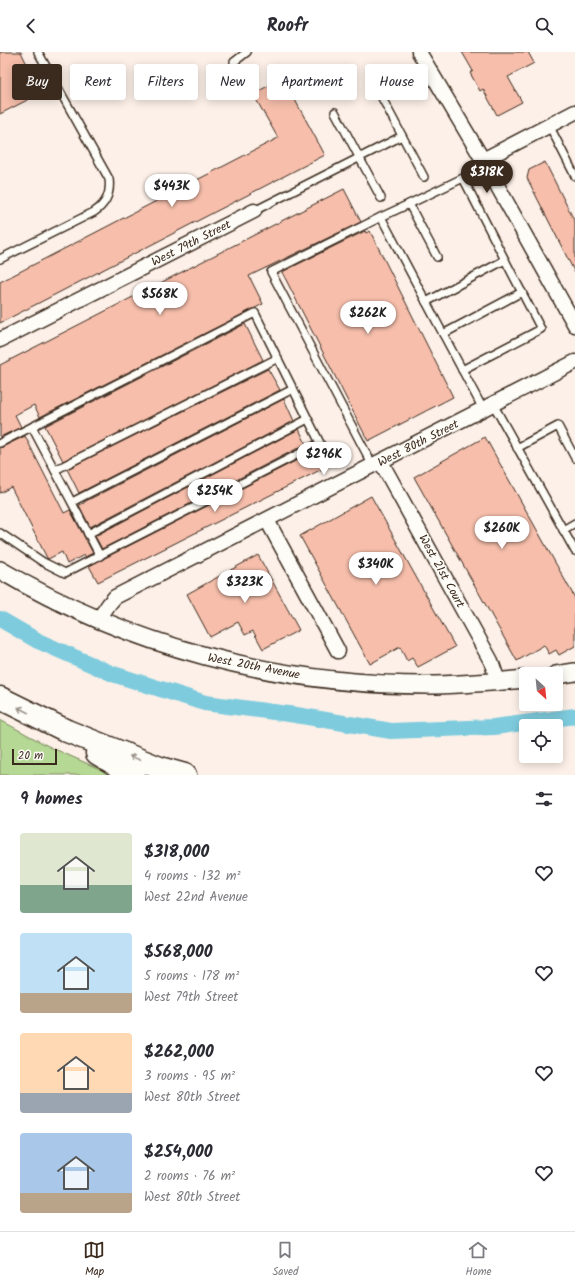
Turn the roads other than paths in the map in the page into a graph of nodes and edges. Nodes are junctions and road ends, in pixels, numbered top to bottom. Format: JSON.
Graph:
{"nodes":[{"id":1,"x":38,"y":52,"type":"edge"},
{"id":2,"x":247,"y":52,"type":"edge"},
{"id":3,"x":419,"y":52,"type":"edge"},
{"id":4,"x":234,"y":62,"type":"dead end"},
{"id":5,"x":431,"y":72,"type":"junction"},
{"id":6,"x":335,"y":112,"type":"dead end"},
{"id":7,"x":575,"y":112,"type":"edge"},
{"id":8,"x":549,"y":125,"type":"junction"},
{"id":9,"x":402,"y":136,"type":"junction"},
{"id":10,"x":359,"y":158,"type":"junction"},
{"id":11,"x":483,"y":160,"type":"junction"},
{"id":12,"x":575,"y":176,"type":"edge"},
{"id":13,"x":424,"y":177,"type":"dead end"},
{"id":14,"x":381,"y":198,"type":"dead end"},
{"id":15,"x":409,"y":204,"type":"junction"},
{"id":16,"x":254,"y":211,"type":"joint"},
{"id":17,"x":381,"y":217,"type":"junction"},
{"id":18,"x":437,"y":257,"type":"dead end"},
{"id":19,"x":0,"y":259,"type":"edge"},
{"id":20,"x":505,"y":260,"type":"junction"},
{"id":21,"x":522,"y":292,"type":"junction"},
{"id":22,"x":426,"y":302,"type":"junction"},
{"id":23,"x":575,"y":325,"type":"edge"},
{"id":24,"x":444,"y":334,"type":"junction"},
{"id":25,"x":0,"y":340,"type":"edge"},
{"id":26,"x":278,"y":358,"type":"junction"},
{"id":27,"x":574,"y":365,"type":"edge"},
{"id":28,"x":462,"y":370,"type":"junction"},
{"id":29,"x":293,"y":389,"type":"junction"},
{"id":30,"x":488,"y":407,"type":"junction"},
{"id":31,"x":308,"y":419,"type":"junction"},
{"id":32,"x":32,"y":427,"type":"junction"},
{"id":33,"x":0,"y":443,"type":"edge"},
{"id":34,"x":517,"y":448,"type":"junction"},
{"id":35,"x":575,"y":458,"type":"edge"},
{"id":36,"x":377,"y":464,"type":"junction"},
{"id":37,"x":55,"y":470,"type":"junction"},
{"id":38,"x":72,"y":502,"type":"junction"},
{"id":39,"x":267,"y":520,"type":"junction"},
{"id":40,"x":575,"y":523,"type":"edge"},
{"id":41,"x":563,"y":530,"type":"junction"},
{"id":42,"x":0,"y":533,"type":"edge"},
{"id":43,"x":88,"y":534,"type":"junction"},
{"id":44,"x":575,"y":550,"type":"edge"},
{"id":45,"x":100,"y":556,"type":"junction"},
{"id":46,"x":0,"y":570,"type":"edge"},
{"id":47,"x":98,"y":620,"type":"junction"},
{"id":48,"x":338,"y":651,"type":"dead end"},
{"id":49,"x":575,"y":672,"type":"edge"},
{"id":50,"x":563,"y":674,"type":"edge"},
{"id":51,"x":519,"y":680,"type":"edge"},
{"id":52,"x":498,"y":681,"type":"junction"},
{"id":53,"x":0,"y":698,"type":"edge"},
{"id":54,"x":47,"y":722,"type":"junction"},
{"id":55,"x":133,"y":775,"type":"edge"},
{"id":56,"x":185,"y":775,"type":"edge"}],
"edges":[{"from":1,"to":19,"type":"lane"},
{"from":2,"to":4,"type":"lane"},
{"from":3,"to":5,"type":"street"},
{"from":5,"to":9,"type":"lane"},
{"from":5,"to":11,"type":"street"},
{"from":6,"to":10,"type":"lane"},
{"from":7,"to":8,"type":"street"},
{"from":8,"to":11,"type":"street"},
{"from":8,"to":12,"type":"lane"},
{"from":9,"to":10,"type":"lane"},
{"from":9,"to":13,"type":"lane"},
{"from":10,"to":14,"type":"lane"},
{"from":10,"to":16,"type":"lane"},
{"from":11,"to":23,"type":"street"},
{"from":15,"to":17,"type":"lane"},
{"from":15,"to":18,"type":"lane"},
{"from":15,"to":20,"type":"lane"},
{"from":16,"to":25,"type":"street","name":"West 79th Street"},
{"from":17,"to":22,"type":"lane"},
{"from":17,"to":36,"type":"lane"},
{"from":20,"to":21,"type":"lane"},
{"from":20,"to":22,"type":"lane"},
{"from":21,"to":24,"type":"lane"},
{"from":21,"to":28,"type":"lane"},
{"from":22,"to":24,"type":"lane"},
{"from":24,"to":28,"type":"lane"},
{"from":26,"to":29,"type":"lane"},
{"from":26,"to":32,"type":"lane"},
{"from":26,"to":37,"type":"lane"},
{"from":27,"to":30,"type":"street","name":"West 80th Street"},
{"from":28,"to":30,"type":"lane"},
{"from":29,"to":31,"type":"lane"},
{"from":29,"to":38,"type":"lane"},
{"from":30,"to":34,"type":"lane"},
{"from":30,"to":36,"type":"street","name":"West 80th Street"},
{"from":31,"to":43,"type":"lane"},
{"from":31,"to":45,"type":"lane"},
{"from":32,"to":33,"type":"lane"},
{"from":32,"to":37,"type":"lane"},
{"from":34,"to":35,"type":"lane"},
{"from":34,"to":41,"type":"lane"},
{"from":36,"to":39,"type":"street","name":"West 80th Street"},
{"from":36,"to":52,"type":"street","name":"West 21st Court"},
{"from":37,"to":38,"type":"lane"},
{"from":38,"to":43,"type":"lane"},
{"from":39,"to":47,"type":"street","name":"West 80th Street"},
{"from":39,"to":48,"type":"street"},
{"from":40,"to":41,"type":"lane"},
{"from":41,"to":44,"type":"lane"},
{"from":42,"to":45,"type":"lane"},
{"from":43,"to":45,"type":"lane"},
{"from":46,"to":47,"type":"street","name":"West 20th Avenue"},
{"from":47,"to":52,"type":"street","name":"West 20th Avenue"},
{"from":49,"to":50,"type":"street"},
{"from":51,"to":52,"type":"street","name":"West 20th Avenue"},
{"from":54,"to":53,"type":"highway","one_way":true},
{"from":54,"to":55,"type":"highway"},
{"from":56,"to":54,"type":"highway","one_way":true}]}
